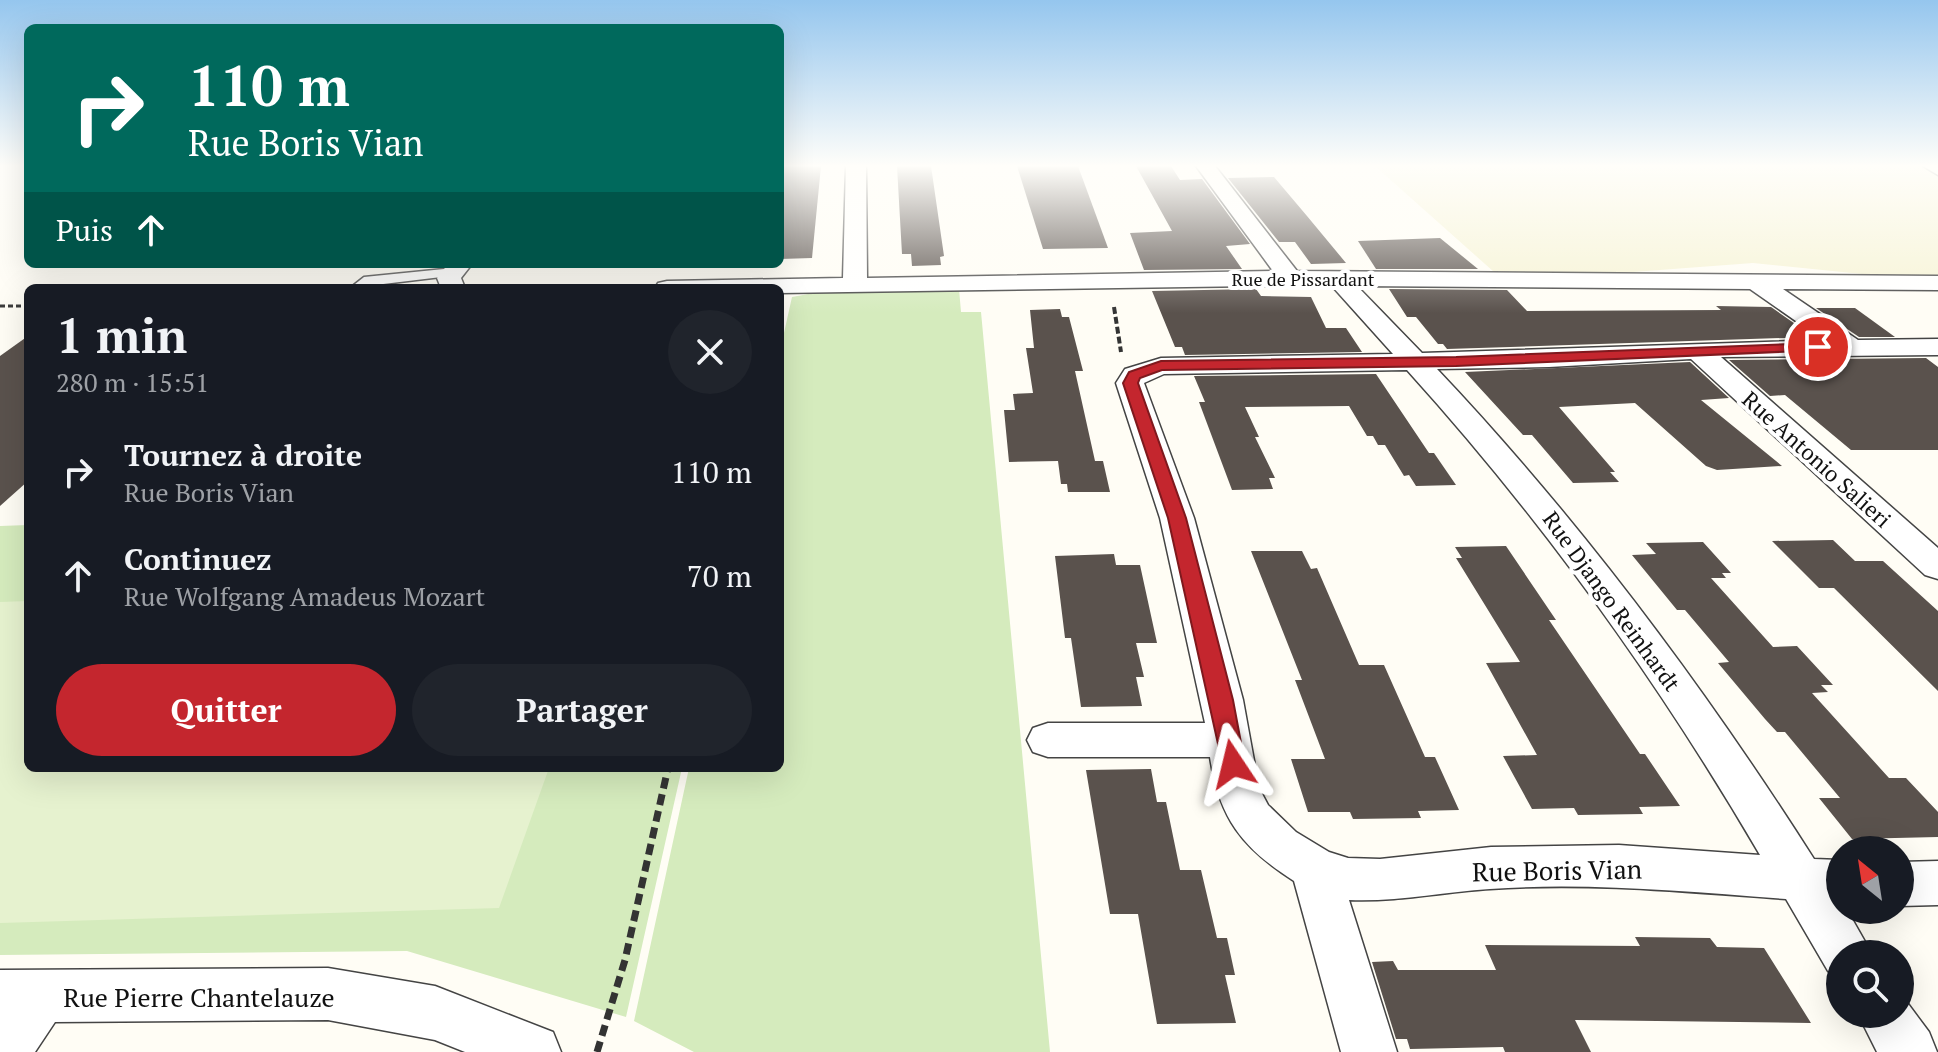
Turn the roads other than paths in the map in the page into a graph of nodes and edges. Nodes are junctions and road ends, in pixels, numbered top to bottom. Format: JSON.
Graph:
{"nodes":[{"id":1,"x":856,"y":215,"type":"edge"},
{"id":2,"x":1242,"y":215,"type":"edge"},
{"id":3,"x":410,"y":269,"type":"edge"},
{"id":4,"x":456,"y":275,"type":"edge"},
{"id":5,"x":1290,"y":278,"type":"junction"},
{"id":6,"x":1338,"y":279,"type":"junction"},
{"id":7,"x":1755,"y":281,"type":"junction"},
{"id":8,"x":1938,"y":283,"type":"edge"},
{"id":9,"x":361,"y":284,"type":"edge"},
{"id":10,"x":855,"y":284,"type":"junction"},
{"id":11,"x":784,"y":286,"type":"edge"},
{"id":12,"x":1849,"y":346,"type":"junction"},
{"id":13,"x":1938,"y":347,"type":"edge"},
{"id":14,"x":1697,"y":350,"type":"junction"},
{"id":15,"x":1414,"y":362,"type":"junction"},
{"id":16,"x":1938,"y":567,"type":"edge"},
{"id":17,"x":1048,"y":740,"type":"dead end"},
{"id":18,"x":1228,"y":740,"type":"junction"},
{"id":19,"x":1315,"y":868,"type":"junction"},
{"id":20,"x":1821,"y":881,"type":"edge"},
{"id":21,"x":1938,"y":883,"type":"edge"},
{"id":22,"x":1914,"y":884,"type":"edge"},
{"id":23,"x":1841,"y":940,"type":"edge"},
{"id":24,"x":21,"y":996,"type":"edge"},
{"id":25,"x":1894,"y":1028,"type":"edge"},
{"id":26,"x":2,"y":1052,"type":"edge"},
{"id":27,"x":533,"y":1052,"type":"edge"},
{"id":28,"x":1369,"y":1052,"type":"edge"},
{"id":29,"x":1909,"y":1052,"type":"edge"}],
"edges":[{"from":1,"to":10,"type":"street"},
{"from":2,"to":5,"type":"street"},
{"from":3,"to":4,"type":"lane"},
{"from":3,"to":9,"type":"lane"},
{"from":5,"to":6,"type":"street","name":"Rue de Pissardant"},
{"from":5,"to":10,"type":"street","name":"Rue de Pissardant"},
{"from":6,"to":7,"type":"street","name":"Rue de Pissardant"},
{"from":6,"to":15,"type":"street","name":"Rue Django Reinhardt"},
{"from":7,"to":8,"type":"street","name":"Rue de Pissardant"},
{"from":7,"to":12,"type":"street"},
{"from":10,"to":11,"type":"street","name":"Rue de Pissardant"},
{"from":12,"to":13,"type":"street"},
{"from":12,"to":14,"type":"street"},
{"from":14,"to":15,"type":"street"},
{"from":14,"to":16,"type":"street","name":"Rue Antonio Salieri"},
{"from":15,"to":18,"type":"street","name":"Rue Boris Vian"},
{"from":15,"to":20,"type":"street","name":"Rue Django Reinhardt"},
{"from":17,"to":18,"type":"street"},
{"from":18,"to":19,"type":"street","name":"Rue Boris Vian"},
{"from":19,"to":20,"type":"street","name":"Rue Boris Vian"},
{"from":19,"to":28,"type":"street"},
{"from":20,"to":23,"type":"street","name":"Rue Django Reinhardt"},
{"from":21,"to":22,"type":"street"},
{"from":24,"to":26,"type":"street"},
{"from":24,"to":27,"type":"street","name":"Rue Pierre Chantelauze"},
{"from":25,"to":29,"type":"street"}]}
